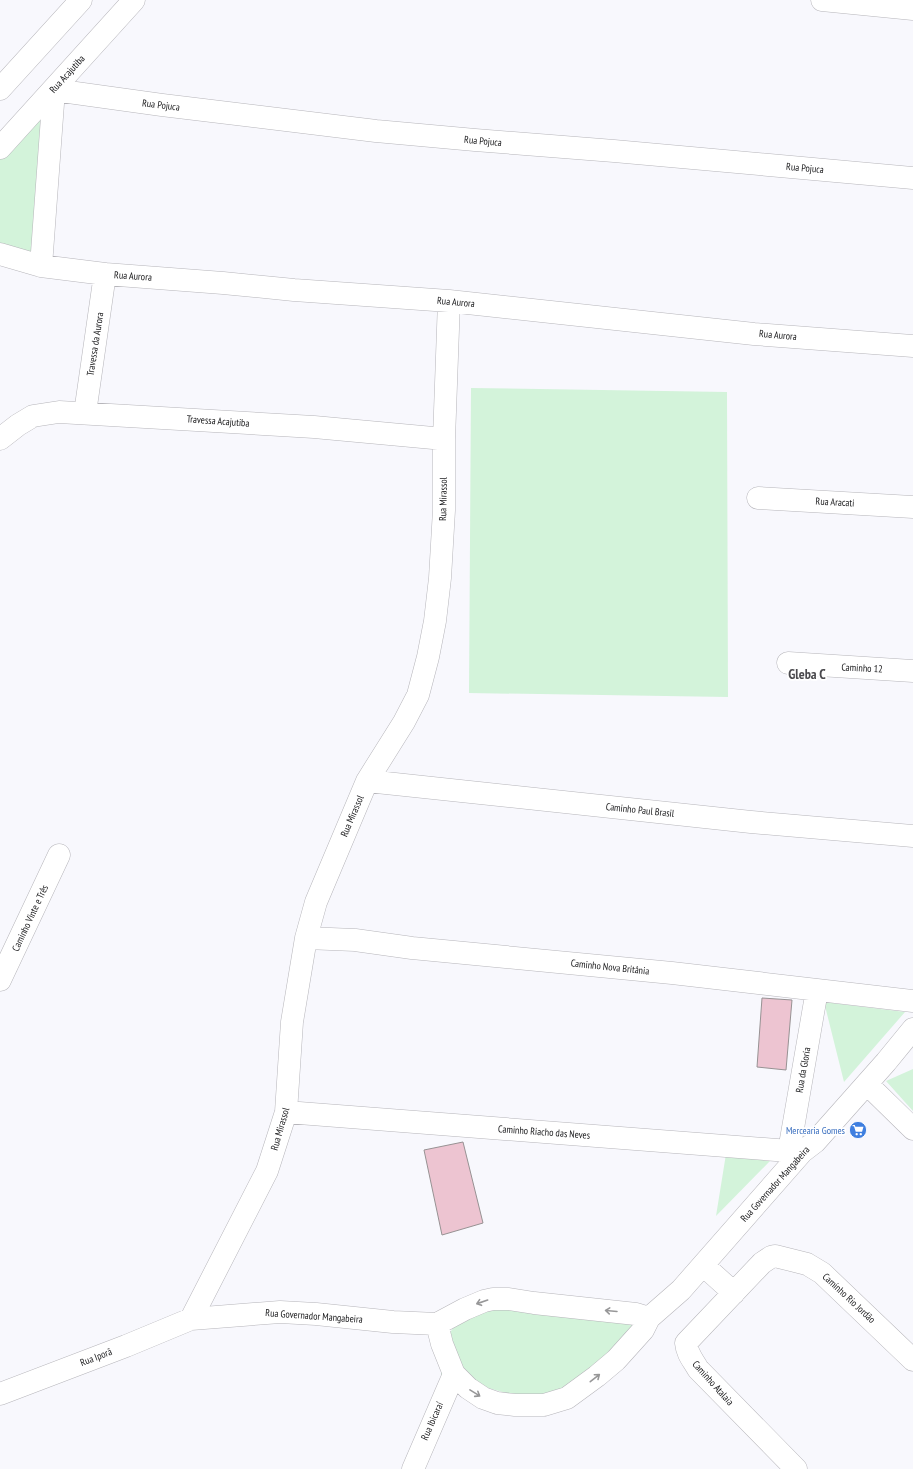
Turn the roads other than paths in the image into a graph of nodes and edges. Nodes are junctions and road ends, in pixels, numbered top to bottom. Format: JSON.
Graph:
{"nodes":[{"id":1,"x":81,"y":0,"type":"edge"},
{"id":2,"x":134,"y":0,"type":"edge"},
{"id":3,"x":822,"y":0,"type":"edge"},
{"id":4,"x":913,"y":9,"type":"edge"},
{"id":5,"x":0,"y":88,"type":"edge"},
{"id":6,"x":54,"y":90,"type":"junction"},
{"id":7,"x":0,"y":148,"type":"edge"},
{"id":8,"x":913,"y":178,"type":"edge"},
{"id":9,"x":0,"y":254,"type":"edge"},
{"id":10,"x":41,"y":266,"type":"junction"},
{"id":11,"x":105,"y":274,"type":"junction"},
{"id":12,"x":449,"y":301,"type":"junction"},
{"id":13,"x":913,"y":346,"type":"edge"},
{"id":14,"x":84,"y":413,"type":"junction"},
{"id":15,"x":0,"y":439,"type":"edge"},
{"id":16,"x":444,"y":439,"type":"junction"},
{"id":17,"x":758,"y":498,"type":"dead end"},
{"id":18,"x":913,"y":506,"type":"edge"},
{"id":19,"x":788,"y":663,"type":"dead end"},
{"id":20,"x":913,"y":671,"type":"edge"},
{"id":21,"x":366,"y":781,"type":"junction"},
{"id":22,"x":913,"y":836,"type":"edge"},
{"id":23,"x":60,"y":855,"type":"dead end"},
{"id":24,"x":306,"y":938,"type":"junction"},
{"id":25,"x":0,"y":980,"type":"edge"},
{"id":26,"x":817,"y":990,"type":"junction"},
{"id":27,"x":913,"y":1001,"type":"edge"},
{"id":28,"x":910,"y":1036,"type":"edge"},
{"id":29,"x":866,"y":1084,"type":"junction"},
{"id":30,"x":286,"y":1112,"type":"junction"},
{"id":31,"x":913,"y":1129,"type":"edge"},
{"id":32,"x":796,"y":1151,"type":"junction"},
{"id":33,"x":703,"y":1265,"type":"junction"},
{"id":34,"x":734,"y":1293,"type":"junction"},
{"id":35,"x":649,"y":1318,"type":"junction"},
{"id":36,"x":191,"y":1319,"type":"junction"},
{"id":37,"x":438,"y":1324,"type":"junction"},
{"id":38,"x":913,"y":1360,"type":"edge"},
{"id":39,"x":454,"y":1374,"type":"junction"},
{"id":40,"x":0,"y":1394,"type":"edge"},
{"id":41,"x":413,"y":1469,"type":"edge"},
{"id":42,"x":796,"y":1469,"type":"edge"}],
"edges":[{"from":1,"to":5,"type":"street"},
{"from":2,"to":6,"type":"street","name":"Rua Acajutiba"},
{"from":3,"to":4,"type":"street"},
{"from":6,"to":7,"type":"street","name":"Rua Acajutiba"},
{"from":6,"to":8,"type":"street","name":"Rua Pojuca"},
{"from":6,"to":10,"type":"street"},
{"from":9,"to":10,"type":"street","name":"Rua Aurora"},
{"from":10,"to":11,"type":"street","name":"Rua Aurora"},
{"from":11,"to":12,"type":"street","name":"Rua Aurora"},
{"from":11,"to":14,"type":"street","name":"Travessa da Aurora"},
{"from":12,"to":13,"type":"street","name":"Rua Aurora"},
{"from":12,"to":16,"type":"street","name":"Rua Mirassol"},
{"from":14,"to":15,"type":"street","name":"Travessa Acajutiba"},
{"from":14,"to":16,"type":"street","name":"Travessa Acajutiba"},
{"from":16,"to":21,"type":"street","name":"Rua Mirassol"},
{"from":17,"to":18,"type":"street","name":"Rua Aracati"},
{"from":19,"to":20,"type":"street","name":"Caminho 12"},
{"from":21,"to":22,"type":"street","name":"Caminho Paul Brasil"},
{"from":21,"to":24,"type":"street","name":"Rua Mirassol"},
{"from":23,"to":25,"type":"street","name":"Caminho Vinte e Três"},
{"from":24,"to":26,"type":"street","name":"Caminho Nova Britânia"},
{"from":24,"to":30,"type":"street","name":"Rua Mirassol"},
{"from":26,"to":27,"type":"street","name":"Caminho Nova Britânia"},
{"from":26,"to":32,"type":"street","name":"Rua da Gloria"},
{"from":28,"to":29,"type":"street","name":"Rua Governador Mangabeira"},
{"from":29,"to":31,"type":"street"},
{"from":29,"to":32,"type":"street","name":"Rua Governador Mangabeira"},
{"from":30,"to":32,"type":"street","name":"Caminho Riacho das Neves"},
{"from":30,"to":36,"type":"street","name":"Rua Mirassol"},
{"from":32,"to":33,"type":"street","name":"Rua Governador Mangabeira"},
{"from":33,"to":34,"type":"street"},
{"from":33,"to":35,"type":"street","name":"Rua Governador Mangabeira"},
{"from":34,"to":38,"type":"street","name":"Caminho Rio Jordão"},
{"from":34,"to":42,"type":"street","name":"Caminho Atalaia"},
{"from":35,"to":37,"type":"street","one_way":true},
{"from":39,"to":35,"type":"street","name":"Rua Governador Mangabeira","one_way":true},
{"from":36,"to":37,"type":"street","name":"Rua Governador Mangabeira"},
{"from":36,"to":40,"type":"street","name":"Rua Iporã"},
{"from":37,"to":39,"type":"street","name":"Rua Governador Mangabeira"},
{"from":39,"to":41,"type":"street","name":"Rua Ibicaraí"}]}
